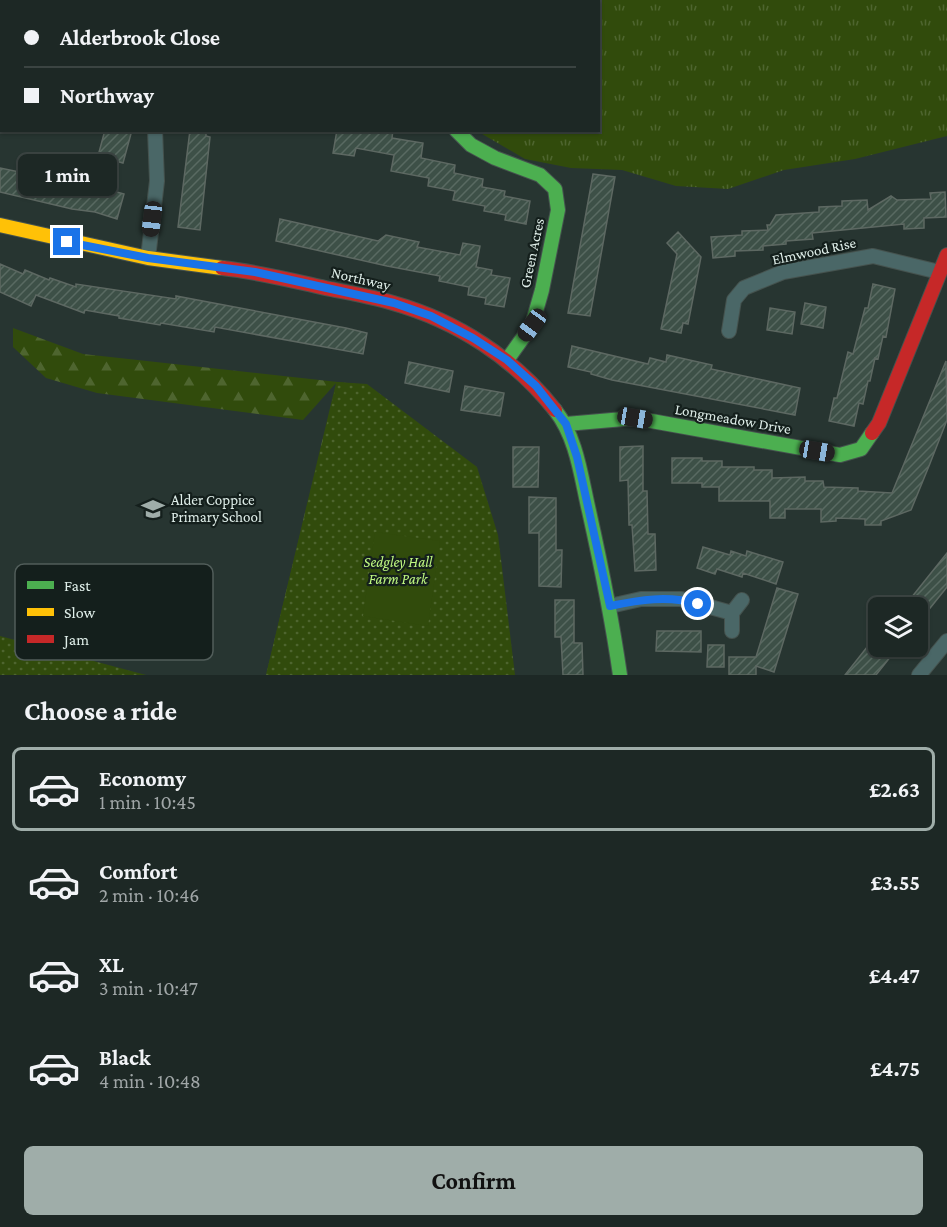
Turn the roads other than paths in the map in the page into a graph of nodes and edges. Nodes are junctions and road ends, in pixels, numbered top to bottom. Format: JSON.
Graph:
{"nodes":[{"id":1,"x":155,"y":132,"type":"edge"},
{"id":2,"x":458,"y":132,"type":"edge"},
{"id":3,"x":0,"y":225,"type":"edge"},
{"id":4,"x":947,"y":255,"type":"edge"},
{"id":5,"x":148,"y":258,"type":"junction"},
{"id":6,"x":939,"y":272,"type":"junction"},
{"id":7,"x":729,"y":331,"type":"dead end"},
{"id":8,"x":507,"y":360,"type":"junction"},
{"id":9,"x":566,"y":424,"type":"junction"},
{"id":10,"x":742,"y":600,"type":"dead end"},
{"id":11,"x":610,"y":606,"type":"junction"},
{"id":12,"x":732,"y":613,"type":"junction"},
{"id":13,"x":732,"y":631,"type":"dead end"},
{"id":14,"x":947,"y":641,"type":"edge"},
{"id":15,"x":620,"y":675,"type":"edge"},
{"id":16,"x":920,"y":675,"type":"edge"}],
"edges":[{"from":1,"to":5,"type":"street"},
{"from":2,"to":8,"type":"street","name":"Green Acres"},
{"from":3,"to":5,"type":"street","name":"Northway"},
{"from":4,"to":6,"type":"street","name":"Longmeadow Drive"},
{"from":5,"to":8,"type":"street","name":"Northway"},
{"from":6,"to":7,"type":"street","name":"Elmwood Rise"},
{"from":6,"to":9,"type":"street","name":"Longmeadow Drive"},
{"from":8,"to":9,"type":"street","name":"Northway"},
{"from":9,"to":11,"type":"street","name":"Northway"},
{"from":10,"to":12,"type":"street"},
{"from":11,"to":12,"type":"street"},
{"from":11,"to":15,"type":"street","name":"Northway"},
{"from":12,"to":13,"type":"street"},
{"from":14,"to":16,"type":"street"}]}
